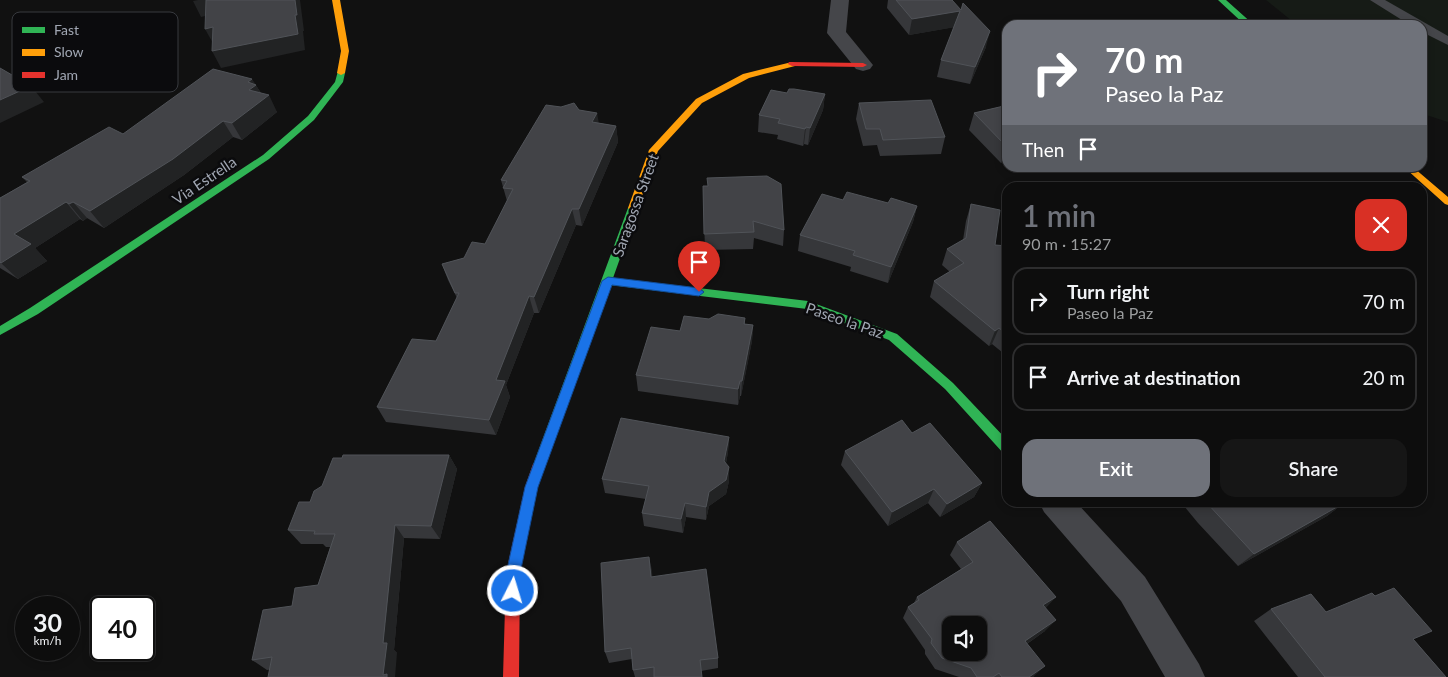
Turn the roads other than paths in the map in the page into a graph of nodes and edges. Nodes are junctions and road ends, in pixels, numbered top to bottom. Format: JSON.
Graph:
{"nodes":[{"id":1,"x":336,"y":0,"type":"edge"},
{"id":2,"x":840,"y":0,"type":"edge"},
{"id":3,"x":1222,"y":0,"type":"edge"},
{"id":4,"x":1376,"y":0,"type":"edge"},
{"id":5,"x":1244,"y":20,"type":"edge"},
{"id":6,"x":1410,"y":20,"type":"edge"},
{"id":7,"x":1427,"y":30,"type":"edge"},
{"id":8,"x":1448,"y":41,"type":"edge"},
{"id":9,"x":863,"y":65,"type":"joint"},
{"id":10,"x":1414,"y":172,"type":"edge"},
{"id":11,"x":1425,"y":182,"type":"edge"},
{"id":12,"x":1427,"y":184,"type":"edge"},
{"id":13,"x":1448,"y":202,"type":"edge"},
{"id":14,"x":608,"y":281,"type":"junction"},
{"id":15,"x":0,"y":331,"type":"edge"},
{"id":16,"x":1002,"y":443,"type":"edge"},
{"id":17,"x":1059,"y":507,"type":"edge"},
{"id":18,"x":510,"y":677,"type":"edge"},
{"id":19,"x":1186,"y":677,"type":"edge"}],
"edges":[{"from":1,"to":15,"type":"street","name":"Via Estrella"},
{"from":2,"to":9,"type":"street","name":"Saragossa Street"},
{"from":3,"to":5,"type":"street"},
{"from":4,"to":6,"type":"lane"},
{"from":7,"to":8,"type":"lane"},
{"from":9,"to":14,"type":"street","name":"Saragossa Street"},
{"from":10,"to":11,"type":"street"},
{"from":12,"to":13,"type":"street"},
{"from":14,"to":16,"type":"street","name":"Paseo la Paz"},
{"from":14,"to":18,"type":"street","name":"Saragossa Street"},
{"from":17,"to":19,"type":"street"}]}
